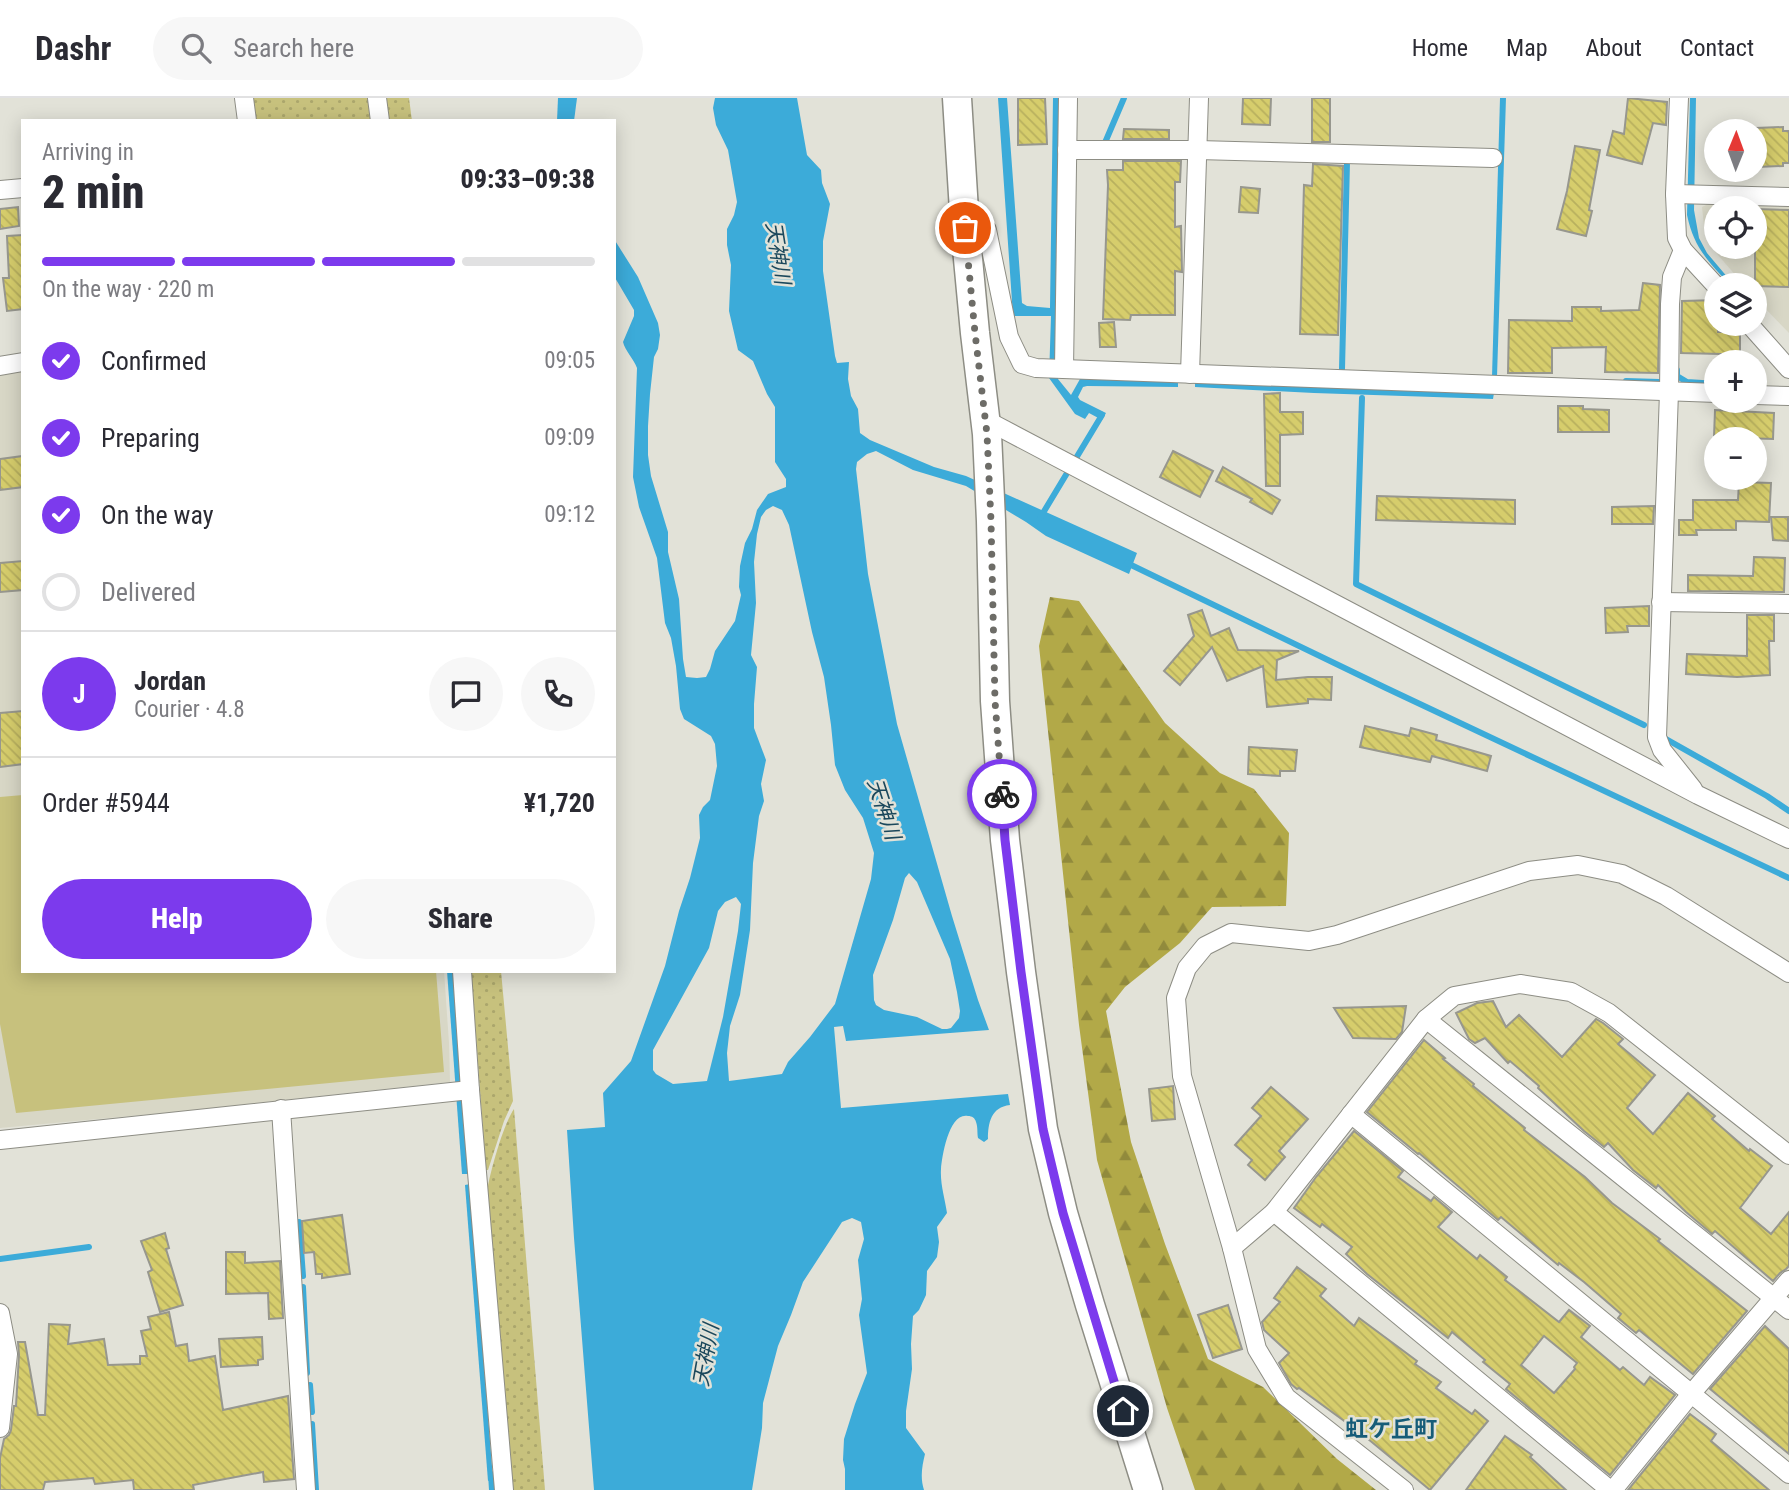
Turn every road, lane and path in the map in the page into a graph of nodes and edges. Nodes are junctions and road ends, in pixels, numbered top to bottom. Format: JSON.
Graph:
{"nodes":[{"id":1,"x":244,"y":98,"type":"edge"},
{"id":2,"x":377,"y":98,"type":"edge"},
{"id":3,"x":957,"y":98,"type":"edge"},
{"id":4,"x":1068,"y":98,"type":"edge"},
{"id":5,"x":1199,"y":98,"type":"edge"},
{"id":6,"x":1679,"y":98,"type":"edge"},
{"id":7,"x":247,"y":119,"type":"edge"},
{"id":8,"x":380,"y":119,"type":"edge"},
{"id":9,"x":1067,"y":150,"type":"junction"},
{"id":10,"x":1198,"y":150,"type":"junction"},
{"id":11,"x":1493,"y":158,"type":"dead end"},
{"id":12,"x":21,"y":188,"type":"edge"},
{"id":13,"x":0,"y":190,"type":"edge"},
{"id":14,"x":1675,"y":194,"type":"junction"},
{"id":15,"x":1789,"y":197,"type":"edge"},
{"id":16,"x":965,"y":228,"type":"junction"},
{"id":17,"x":1683,"y":250,"type":"junction"},
{"id":18,"x":1705,"y":273,"type":"edge"},
{"id":19,"x":1760,"y":336,"type":"edge"},
{"id":20,"x":21,"y":362,"type":"edge"},
{"id":21,"x":0,"y":366,"type":"edge"},
{"id":22,"x":1064,"y":369,"type":"junction"},
{"id":23,"x":1789,"y":369,"type":"edge"},
{"id":24,"x":1190,"y":374,"type":"junction"},
{"id":25,"x":1669,"y":391,"type":"junction"},
{"id":26,"x":1704,"y":392,"type":"edge"},
{"id":27,"x":1767,"y":395,"type":"edge"},
{"id":28,"x":1789,"y":396,"type":"edge"},
{"id":29,"x":987,"y":427,"type":"junction"},
{"id":30,"x":1661,"y":601,"type":"junction"},
{"id":31,"x":1789,"y":604,"type":"edge"},
{"id":32,"x":1698,"y":794,"type":"junction"},
{"id":33,"x":1789,"y":839,"type":"edge"},
{"id":34,"x":462,"y":973,"type":"edge"},
{"id":35,"x":1789,"y":973,"type":"edge"},
{"id":36,"x":1426,"y":1019,"type":"junction"},
{"id":37,"x":470,"y":1090,"type":"junction"},
{"id":38,"x":281,"y":1109,"type":"junction"},
{"id":39,"x":1351,"y":1114,"type":"junction"},
{"id":40,"x":0,"y":1140,"type":"edge"},
{"id":41,"x":1789,"y":1155,"type":"edge"},
{"id":42,"x":1274,"y":1212,"type":"junction"},
{"id":43,"x":1232,"y":1248,"type":"junction"},
{"id":44,"x":1789,"y":1280,"type":"edge"},
{"id":45,"x":1773,"y":1297,"type":"junction"},
{"id":46,"x":1789,"y":1310,"type":"edge"},
{"id":47,"x":0,"y":1313,"type":"edge"},
{"id":48,"x":1691,"y":1394,"type":"junction"},
{"id":49,"x":0,"y":1428,"type":"edge"},
{"id":50,"x":1789,"y":1474,"type":"edge"},
{"id":51,"x":306,"y":1490,"type":"edge"},
{"id":52,"x":504,"y":1490,"type":"edge"},
{"id":53,"x":1148,"y":1490,"type":"edge"},
{"id":54,"x":1404,"y":1490,"type":"edge"},
{"id":55,"x":1612,"y":1490,"type":"edge"}],
"edges":[{"from":1,"to":7,"type":"street"},
{"from":2,"to":8,"type":"street"},
{"from":3,"to":16,"type":"main road"},
{"from":4,"to":9,"type":"street"},
{"from":5,"to":10,"type":"street"},
{"from":6,"to":14,"type":"street"},
{"from":9,"to":10,"type":"street"},
{"from":9,"to":22,"type":"street"},
{"from":10,"to":11,"type":"street"},
{"from":10,"to":24,"type":"street"},
{"from":12,"to":13,"type":"street"},
{"from":14,"to":15,"type":"street"},
{"from":14,"to":17,"type":"street"},
{"from":16,"to":22,"type":"street"},
{"from":16,"to":29,"type":"main road"},
{"from":17,"to":18,"type":"street"},
{"from":17,"to":25,"type":"street"},
{"from":19,"to":23,"type":"street"},
{"from":20,"to":21,"type":"street"},
{"from":22,"to":24,"type":"street"},
{"from":24,"to":25,"type":"street"},
{"from":25,"to":26,"type":"street"},
{"from":25,"to":30,"type":"street"},
{"from":27,"to":28,"type":"street"},
{"from":29,"to":32,"type":"street"},
{"from":29,"to":53,"type":"main road"},
{"from":30,"to":31,"type":"street"},
{"from":30,"to":32,"type":"street"},
{"from":32,"to":33,"type":"street"},
{"from":34,"to":37,"type":"street"},
{"from":35,"to":43,"type":"street"},
{"from":36,"to":39,"type":"street"},
{"from":36,"to":41,"type":"street"},
{"from":36,"to":45,"type":"street"},
{"from":37,"to":38,"type":"street"},
{"from":37,"to":52,"type":"street"},
{"from":38,"to":40,"type":"street"},
{"from":38,"to":51,"type":"street"},
{"from":39,"to":42,"type":"street"},
{"from":39,"to":48,"type":"street"},
{"from":42,"to":43,"type":"street"},
{"from":42,"to":55,"type":"street"},
{"from":43,"to":54,"type":"street"},
{"from":44,"to":45,"type":"street"},
{"from":45,"to":46,"type":"street"},
{"from":45,"to":48,"type":"street"},
{"from":47,"to":49,"type":"street"},
{"from":48,"to":50,"type":"street"},
{"from":48,"to":55,"type":"street"}]}
